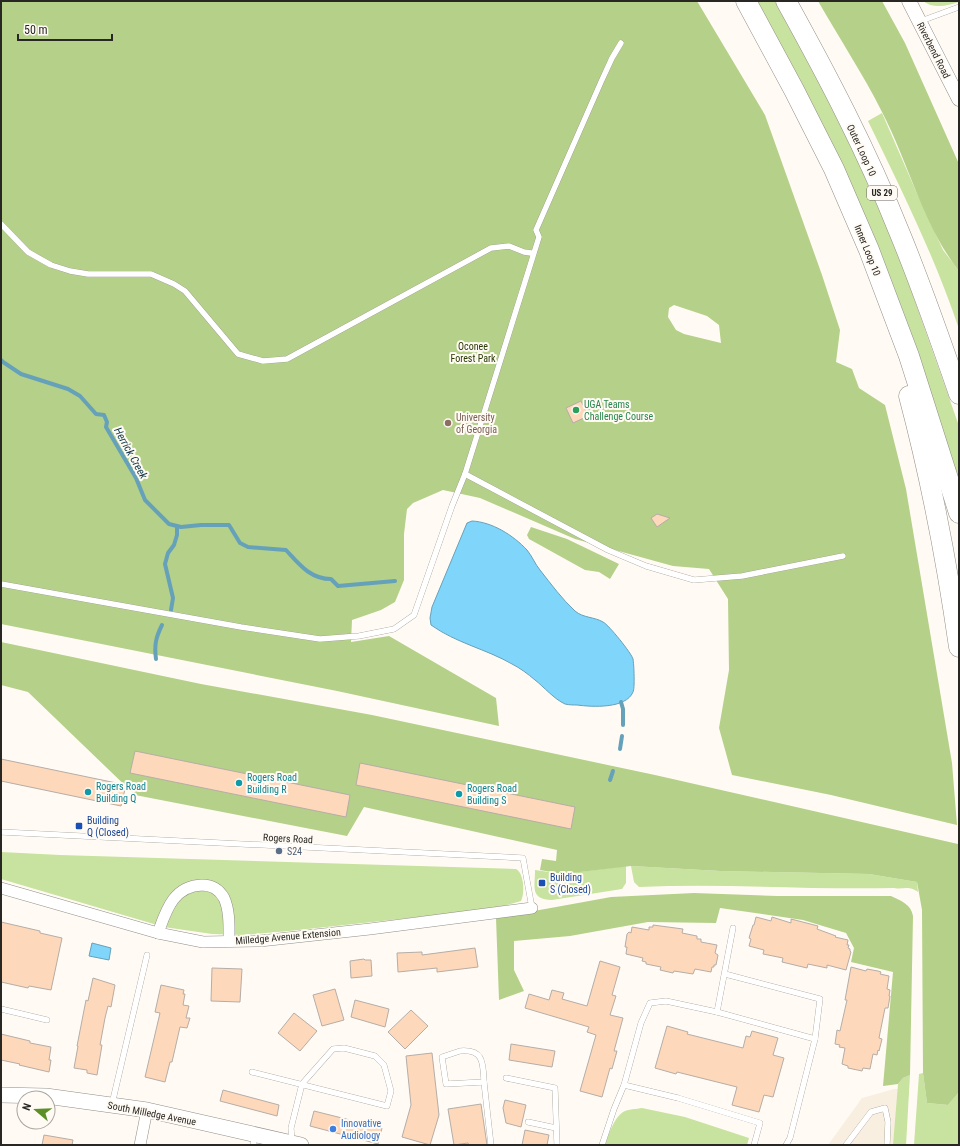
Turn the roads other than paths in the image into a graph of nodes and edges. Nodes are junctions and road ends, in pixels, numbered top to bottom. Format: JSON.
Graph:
{"nodes":[{"id":1,"x":746,"y":1,"type":"edge"},
{"id":2,"x":786,"y":1,"type":"edge"},
{"id":3,"x":909,"y":1,"type":"edge"},
{"id":4,"x":959,"y":7,"type":"edge"},
{"id":5,"x":920,"y":21,"type":"junction"},
{"id":6,"x":621,"y":43,"type":"dead end"},
{"id":7,"x":959,"y":99,"type":"edge"},
{"id":8,"x":1,"y":224,"type":"edge"},
{"id":9,"x":869,"y":250,"type":"junction"},
{"id":10,"x":534,"y":254,"type":"junction"},
{"id":11,"x":959,"y":394,"type":"edge"},
{"id":12,"x":465,"y":474,"type":"junction"},
{"id":13,"x":959,"y":513,"type":"edge"},
{"id":14,"x":843,"y":556,"type":"dead end"},
{"id":15,"x":1,"y":584,"type":"edge"},
{"id":16,"x":959,"y":647,"type":"edge"},
{"id":17,"x":1,"y":832,"type":"edge"},
{"id":18,"x":1,"y":888,"type":"edge"},
{"id":19,"x":532,"y":908,"type":"joint"},
{"id":20,"x":733,"y":928,"type":"dead end"},
{"id":21,"x":158,"y":933,"type":"junction"},
{"id":22,"x":229,"y":941,"type":"junction"},
{"id":23,"x":147,"y":955,"type":"dead end"},
{"id":24,"x":725,"y":974,"type":"junction"},
{"id":25,"x":1,"y":1009,"type":"edge"},
{"id":26,"x":717,"y":1012,"type":"junction"},
{"id":27,"x":47,"y":1020,"type":"dead end"},
{"id":28,"x":815,"y":1039,"type":"junction"},
{"id":29,"x":252,"y":1072,"type":"dead end"},
{"id":30,"x":506,"y":1078,"type":"dead end"},
{"id":31,"x":484,"y":1082,"type":"junction"},
{"id":32,"x":302,"y":1084,"type":"junction"},
{"id":33,"x":624,"y":1085,"type":"junction"},
{"id":34,"x":1,"y":1095,"type":"edge"},
{"id":35,"x":112,"y":1104,"type":"junction"},
{"id":36,"x":147,"y":1110,"type":"junction"},
{"id":37,"x":528,"y":1122,"type":"dead end"},
{"id":38,"x":556,"y":1128,"type":"junction"},
{"id":39,"x":254,"y":1140,"type":"edge"},
{"id":40,"x":296,"y":1144,"type":"edge"},
{"id":41,"x":140,"y":1145,"type":"edge"},
{"id":42,"x":491,"y":1145,"type":"edge"},
{"id":43,"x":557,"y":1145,"type":"edge"},
{"id":44,"x":602,"y":1145,"type":"edge"},
{"id":45,"x":754,"y":1145,"type":"edge"},
{"id":46,"x":786,"y":1145,"type":"edge"},
{"id":47,"x":846,"y":1145,"type":"edge"},
{"id":48,"x":887,"y":1145,"type":"edge"}],
"edges":[{"from":1,"to":9,"type":"highway","name":"Inner Loop 10"},
{"from":2,"to":11,"type":"highway","name":"Outer Loop 10","number":"US 29"},
{"from":3,"to":5,"type":"street","name":"Riverbend Road"},
{"from":4,"to":5,"type":"lane"},
{"from":5,"to":7,"type":"street","name":"Riverbend Road"},
{"from":6,"to":10,"type":"lane"},
{"from":8,"to":10,"type":"lane"},
{"from":9,"to":13,"type":"highway","name":"Inner Loop 10"},
{"from":9,"to":16,"type":"highway"},
{"from":10,"to":12,"type":"lane"},
{"from":12,"to":14,"type":"lane"},
{"from":12,"to":15,"type":"lane"},
{"from":17,"to":19,"type":"lane","name":"Rogers Road"},
{"from":18,"to":21,"type":"street","name":"Milledge Avenue Extension"},
{"from":19,"to":22,"type":"street","name":"Milledge Avenue Extension"},
{"from":20,"to":24,"type":"lane"},
{"from":21,"to":22,"type":"street","name":"Milledge Avenue Extension"},
{"from":21,"to":22,"type":"street"},
{"from":23,"to":35,"type":"lane"},
{"from":24,"to":26,"type":"lane"},
{"from":24,"to":28,"type":"lane"},
{"from":25,"to":27,"type":"lane"},
{"from":26,"to":28,"type":"lane"},
{"from":26,"to":33,"type":"lane"},
{"from":28,"to":46,"type":"lane"},
{"from":29,"to":32,"type":"lane"},
{"from":30,"to":38,"type":"lane"},
{"from":31,"to":31,"type":"lane"},
{"from":31,"to":42,"type":"lane"},
{"from":32,"to":32,"type":"lane"},
{"from":32,"to":40,"type":"lane"},
{"from":33,"to":44,"type":"lane"},
{"from":33,"to":45,"type":"lane"},
{"from":34,"to":35,"type":"main road","name":"South Milledge Avenue"},
{"from":35,"to":36,"type":"main road","name":"South Milledge Avenue"},
{"from":36,"to":39,"type":"main road","name":"South Milledge Avenue"},
{"from":36,"to":41,"type":"street"},
{"from":37,"to":38,"type":"lane"},
{"from":38,"to":43,"type":"lane"},
{"from":39,"to":40,"type":"main road","name":"South Milledge Avenue"},
{"from":47,"to":48,"type":"lane"}]}
